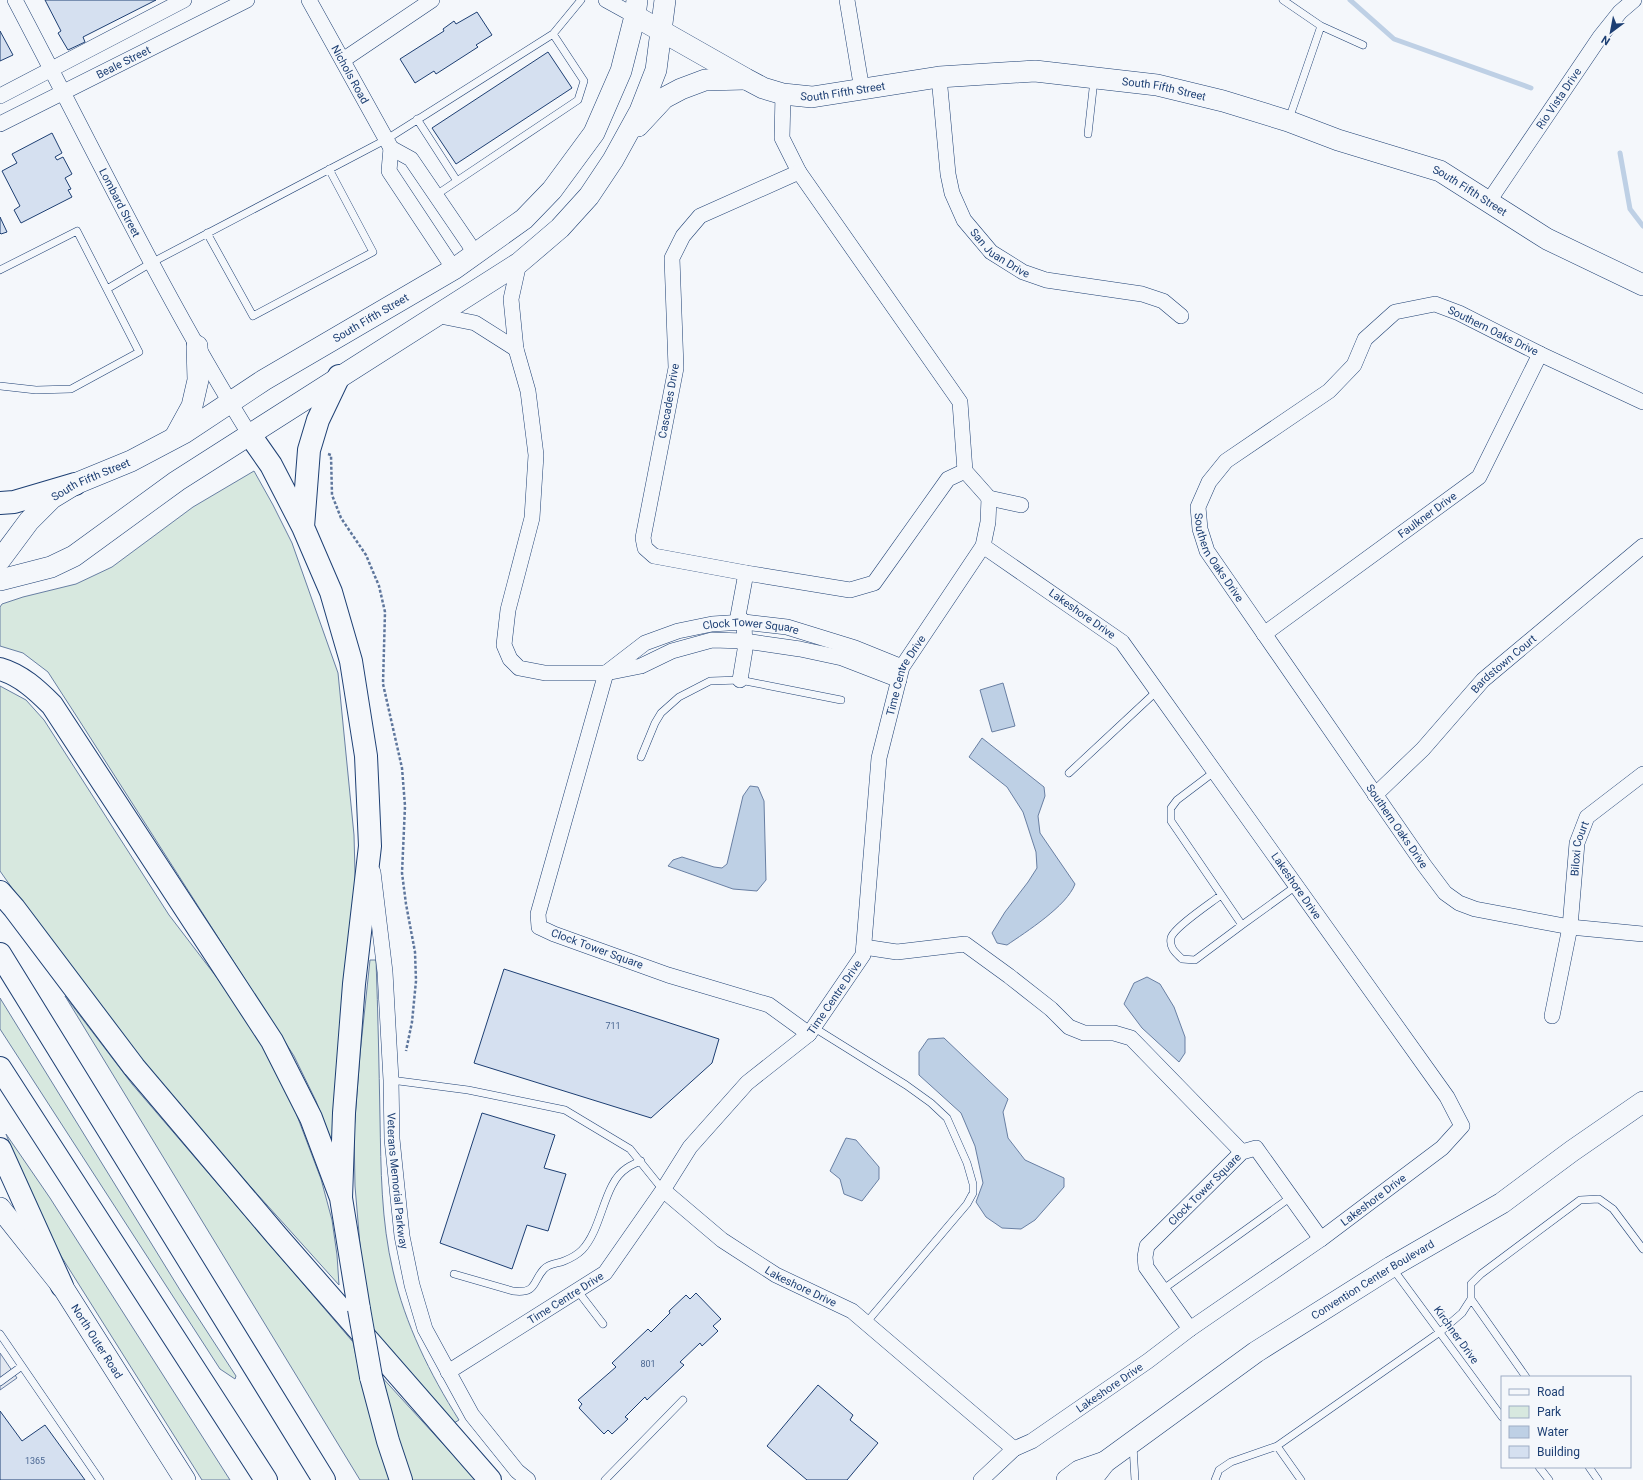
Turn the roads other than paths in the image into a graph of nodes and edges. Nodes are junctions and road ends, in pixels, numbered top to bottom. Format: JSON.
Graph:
{"nodes":[{"id":1,"x":15,"y":0,"type":"edge"},
{"id":2,"x":184,"y":0,"type":"edge"},
{"id":3,"x":247,"y":0,"type":"edge"},
{"id":4,"x":309,"y":0,"type":"edge"},
{"id":5,"x":432,"y":0,"type":"edge"},
{"id":6,"x":581,"y":0,"type":"edge"},
{"id":7,"x":606,"y":0,"type":"edge"},
{"id":8,"x":666,"y":0,"type":"edge"},
{"id":9,"x":847,"y":0,"type":"edge"},
{"id":10,"x":1283,"y":0,"type":"edge"},
{"id":11,"x":1634,"y":0,"type":"edge"},
{"id":12,"x":636,"y":8,"type":"edge"},
{"id":13,"x":1321,"y":26,"type":"junction"},
{"id":14,"x":661,"y":31,"type":"junction"},
{"id":15,"x":553,"y":34,"type":"junction"},
{"id":16,"x":1363,"y":45,"type":"dead end"},
{"id":17,"x":343,"y":60,"type":"junction"},
{"id":18,"x":51,"y":69,"type":"junction"},
{"id":19,"x":939,"y":76,"type":"junction"},
{"id":20,"x":1095,"y":78,"type":"junction"},
{"id":21,"x":746,"y":79,"type":"junction"},
{"id":22,"x":862,"y":90,"type":"junction"},
{"id":23,"x":63,"y":92,"type":"junction"},
{"id":24,"x":782,"y":94,"type":"junction"},
{"id":25,"x":0,"y":96,"type":"edge"},
{"id":26,"x":417,"y":119,"type":"junction"},
{"id":27,"x":1288,"y":121,"type":"junction"},
{"id":28,"x":0,"y":124,"type":"edge"},
{"id":29,"x":1088,"y":134,"type":"dead end"},
{"id":30,"x":624,"y":141,"type":"junction"},
{"id":31,"x":389,"y":143,"type":"junction"},
{"id":32,"x":330,"y":169,"type":"junction"},
{"id":33,"x":799,"y":172,"type":"junction"},
{"id":34,"x":457,"y":181,"type":"junction"},
{"id":35,"x":436,"y":195,"type":"junction"},
{"id":36,"x":1489,"y":201,"type":"junction"},
{"id":37,"x":207,"y":233,"type":"junction"},
{"id":38,"x":474,"y":255,"type":"junction"},
{"id":39,"x":151,"y":263,"type":"junction"},
{"id":40,"x":519,"y":263,"type":"junction"},
{"id":41,"x":454,"y":269,"type":"junction"},
{"id":42,"x":0,"y":270,"type":"edge"},
{"id":43,"x":1643,"y":285,"type":"edge"},
{"id":44,"x":107,"y":289,"type":"junction"},
{"id":45,"x":436,"y":315,"type":"junction"},
{"id":46,"x":1181,"y":316,"type":"dead end"},
{"id":47,"x":197,"y":346,"type":"junction"},
{"id":48,"x":516,"y":349,"type":"junction"},
{"id":49,"x":1540,"y":354,"type":"junction"},
{"id":50,"x":339,"y":376,"type":"junction"},
{"id":51,"x":0,"y":386,"type":"edge"},
{"id":52,"x":230,"y":402,"type":"junction"},
{"id":53,"x":1643,"y":402,"type":"edge"},
{"id":54,"x":250,"y":435,"type":"junction"},
{"id":55,"x":175,"y":437,"type":"junction"},
{"id":56,"x":965,"y":471,"type":"junction"},
{"id":57,"x":75,"y":484,"type":"junction"},
{"id":58,"x":989,"y":498,"type":"junction"},
{"id":59,"x":0,"y":503,"type":"edge"},
{"id":60,"x":1021,"y":505,"type":"dead end"},
{"id":61,"x":303,"y":527,"type":"junction"},
{"id":62,"x":983,"y":546,"type":"junction"},
{"id":63,"x":1643,"y":546,"type":"edge"},
{"id":64,"x":0,"y":560,"type":"edge"},
{"id":65,"x":746,"y":573,"type":"junction"},
{"id":66,"x":0,"y":580,"type":"edge"},
{"id":67,"x":744,"y":622,"type":"junction"},
{"id":68,"x":1264,"y":634,"type":"junction"},
{"id":69,"x":745,"y":641,"type":"junction"},
{"id":70,"x":0,"y":669,"type":"edge"},
{"id":71,"x":606,"y":673,"type":"junction"},
{"id":72,"x":900,"y":674,"type":"junction"},
{"id":73,"x":740,"y":680,"type":"junction"},
{"id":74,"x":1157,"y":691,"type":"junction"},
{"id":75,"x":841,"y":700,"type":"dead end"},
{"id":76,"x":641,"y":757,"type":"dead end"},
{"id":77,"x":1214,"y":772,"type":"junction"},
{"id":78,"x":1068,"y":773,"type":"dead end"},
{"id":79,"x":1643,"y":774,"type":"edge"},
{"id":80,"x":1375,"y":795,"type":"junction"},
{"id":81,"x":370,"y":846,"type":"junction"},
{"id":82,"x":1296,"y":886,"type":"junction"},
{"id":83,"x":0,"y":892,"type":"edge"},
{"id":84,"x":1221,"y":896,"type":"junction"},
{"id":85,"x":1242,"y":926,"type":"junction"},
{"id":86,"x":1570,"y":927,"type":"junction"},
{"id":87,"x":1643,"y":934,"type":"edge"},
{"id":88,"x":864,"y":947,"type":"junction"},
{"id":89,"x":0,"y":954,"type":"edge"},
{"id":90,"x":1552,"y":1016,"type":"dead end"},
{"id":91,"x":811,"y":1031,"type":"junction"},
{"id":92,"x":0,"y":1068,"type":"edge"},
{"id":93,"x":392,"y":1080,"type":"junction"},
{"id":94,"x":1643,"y":1102,"type":"edge"},
{"id":95,"x":0,"y":1149,"type":"edge"},
{"id":96,"x":1242,"y":1152,"type":"junction"},
{"id":97,"x":641,"y":1161,"type":"junction"},
{"id":98,"x":663,"y":1190,"type":"junction"},
{"id":99,"x":1291,"y":1197,"type":"junction"},
{"id":100,"x":341,"y":1198,"type":"junction"},
{"id":101,"x":0,"y":1208,"type":"edge"},
{"id":102,"x":1321,"y":1239,"type":"junction"},
{"id":103,"x":1643,"y":1249,"type":"edge"},
{"id":104,"x":1392,"y":1267,"type":"junction"},
{"id":105,"x":454,"y":1274,"type":"dead end"},
{"id":106,"x":62,"y":1286,"type":"junction"},
{"id":107,"x":577,"y":1290,"type":"junction"},
{"id":108,"x":1162,"y":1290,"type":"junction"},
{"id":109,"x":1470,"y":1299,"type":"junction"},
{"id":110,"x":866,"y":1323,"type":"junction"},
{"id":111,"x":603,"y":1324,"type":"dead end"},
{"id":112,"x":1190,"y":1329,"type":"junction"},
{"id":113,"x":1440,"y":1332,"type":"junction"},
{"id":114,"x":0,"y":1334,"type":"edge"},
{"id":115,"x":22,"y":1366,"type":"junction"},
{"id":116,"x":448,"y":1372,"type":"junction"},
{"id":117,"x":1525,"y":1376,"type":"edge"},
{"id":118,"x":0,"y":1382,"type":"edge"},
{"id":119,"x":683,"y":1400,"type":"dead end"},
{"id":120,"x":1501,"y":1416,"type":"edge"},
{"id":121,"x":1133,"y":1442,"type":"junction"},
{"id":122,"x":1276,"y":1446,"type":"junction"},
{"id":123,"x":1014,"y":1449,"type":"junction"},
{"id":124,"x":1105,"y":1462,"type":"junction"},
{"id":125,"x":1540,"y":1468,"type":"edge"},
{"id":126,"x":1590,"y":1468,"type":"edge"},
{"id":127,"x":100,"y":1480,"type":"edge"},
{"id":128,"x":185,"y":1480,"type":"edge"},
{"id":129,"x":266,"y":1480,"type":"edge"},
{"id":130,"x":324,"y":1480,"type":"edge"},
{"id":131,"x":401,"y":1480,"type":"edge"},
{"id":132,"x":490,"y":1480,"type":"edge"},
{"id":133,"x":528,"y":1480,"type":"edge"},
{"id":134,"x":605,"y":1480,"type":"edge"},
{"id":135,"x":981,"y":1480,"type":"edge"},
{"id":136,"x":1066,"y":1480,"type":"edge"},
{"id":137,"x":1090,"y":1480,"type":"edge"},
{"id":138,"x":1136,"y":1480,"type":"edge"},
{"id":139,"x":1215,"y":1480,"type":"edge"},
{"id":140,"x":1301,"y":1480,"type":"edge"},
{"id":141,"x":1549,"y":1480,"type":"edge"},
{"id":142,"x":1598,"y":1480,"type":"edge"}],
"edges":[{"from":1,"to":18,"type":"street","name":"Lombard Street"},
{"from":2,"to":18,"type":"street"},
{"from":3,"to":23,"type":"street","name":"Beale Street"},
{"from":4,"to":17,"type":"street","name":"Nichols Road"},
{"from":5,"to":17,"type":"street"},
{"from":6,"to":15,"type":"lane"},
{"from":7,"to":12,"type":"street"},
{"from":8,"to":14,"type":"street"},
{"from":9,"to":22,"type":"street"},
{"from":10,"to":13,"type":"lane"},
{"from":11,"to":36,"type":"street","name":"Rio Vista Drive"},
{"from":12,"to":14,"type":"street","name":"South Fifth Street"},
{"from":12,"to":38,"type":"street","name":"South Fifth Street"},
{"from":13,"to":16,"type":"lane"},
{"from":13,"to":27,"type":"lane"},
{"from":14,"to":21,"type":"street","name":"South Fifth Street"},
{"from":14,"to":30,"type":"street"},
{"from":15,"to":26,"type":"lane"},
{"from":15,"to":34,"type":"lane"},
{"from":17,"to":31,"type":"street","name":"Nichols Road"},
{"from":18,"to":23,"type":"street","name":"Lombard Street"},
{"from":18,"to":25,"type":"street"},
{"from":19,"to":20,"type":"street","name":"South Fifth Street"},
{"from":19,"to":22,"type":"street","name":"South Fifth Street"},
{"from":19,"to":46,"type":"street","name":"San Juan Drive"},
{"from":20,"to":27,"type":"street","name":"South Fifth Street"},
{"from":20,"to":29,"type":"lane"},
{"from":21,"to":24,"type":"street","name":"South Fifth Street"},
{"from":21,"to":30,"type":"street"},
{"from":22,"to":24,"type":"street","name":"South Fifth Street"},
{"from":23,"to":28,"type":"street","name":"Beale Street"},
{"from":23,"to":39,"type":"street","name":"Lombard Street"},
{"from":24,"to":33,"type":"street"},
{"from":26,"to":31,"type":"lane"},
{"from":26,"to":34,"type":"lane"},
{"from":27,"to":36,"type":"street","name":"South Fifth Street"},
{"from":30,"to":40,"type":"street"},
{"from":31,"to":32,"type":"lane"},
{"from":31,"to":35,"type":"street"},
{"from":31,"to":41,"type":"street"},
{"from":32,"to":37,"type":"lane"},
{"from":32,"to":37,"type":"lane"},
{"from":33,"to":56,"type":"street"},
{"from":33,"to":65,"type":"street","name":"Cascades Drive"},
{"from":34,"to":35,"type":"lane"},
{"from":35,"to":38,"type":"street"},
{"from":36,"to":43,"type":"street","name":"South Fifth Street"},
{"from":37,"to":39,"type":"lane"},
{"from":38,"to":41,"type":"street","name":"South Fifth Street"},
{"from":38,"to":45,"type":"street"},
{"from":39,"to":44,"type":"lane"},
{"from":39,"to":47,"type":"street","name":"Lombard Street"},
{"from":40,"to":45,"type":"street"},
{"from":40,"to":48,"type":"street"},
{"from":41,"to":52,"type":"street","name":"South Fifth Street"},
{"from":42,"to":44,"type":"lane"},
{"from":44,"to":51,"type":"lane"},
{"from":45,"to":48,"type":"street"},
{"from":45,"to":50,"type":"street"},
{"from":47,"to":52,"type":"street","name":"Lombard Street"},
{"from":47,"to":55,"type":"street"},
{"from":48,"to":71,"type":"street"},
{"from":49,"to":53,"type":"street","name":"Southern Oaks Drive"},
{"from":49,"to":68,"type":"street","name":"Faulkner Drive"},
{"from":49,"to":68,"type":"street","name":"Southern Oaks Drive"},
{"from":50,"to":54,"type":"street"},
{"from":50,"to":61,"type":"highway"},
{"from":52,"to":54,"type":"street","name":"Lombard Street"},
{"from":52,"to":55,"type":"street","name":"South Fifth Street"},
{"from":54,"to":61,"type":"highway"},
{"from":54,"to":66,"type":"street"},
{"from":55,"to":57,"type":"street","name":"South Fifth Street"},
{"from":56,"to":58,"type":"street"},
{"from":56,"to":65,"type":"street","name":"Cascades Drive"},
{"from":57,"to":59,"type":"highway"},
{"from":57,"to":64,"type":"street","name":"South Fifth Street"},
{"from":58,"to":60,"type":"street"},
{"from":58,"to":62,"type":"street","name":"Time Centre Drive"},
{"from":61,"to":81,"type":"highway"},
{"from":62,"to":72,"type":"street","name":"Time Centre Drive"},
{"from":62,"to":74,"type":"street","name":"Lakeshore Drive"},
{"from":63,"to":80,"type":"street","name":"Bardstown Court"},
{"from":65,"to":67,"type":"street"},
{"from":67,"to":69,"type":"street"},
{"from":67,"to":71,"type":"street","name":"Clock Tower Square"},
{"from":67,"to":72,"type":"street","name":"Clock Tower Square"},
{"from":68,"to":80,"type":"street","name":"Southern Oaks Drive"},
{"from":69,"to":71,"type":"street","name":"Clock Tower Square"},
{"from":69,"to":72,"type":"street","name":"Clock Tower Square"},
{"from":69,"to":73,"type":"street"},
{"from":70,"to":100,"type":"highway"},
{"from":71,"to":91,"type":"street","name":"Clock Tower Square"},
{"from":72,"to":88,"type":"street","name":"Time Centre Drive"},
{"from":73,"to":75,"type":"lane"},
{"from":73,"to":76,"type":"lane"},
{"from":74,"to":77,"type":"street","name":"Lakeshore Drive"},
{"from":74,"to":78,"type":"lane"},
{"from":77,"to":82,"type":"street","name":"Lakeshore Drive"},
{"from":77,"to":84,"type":"lane"},
{"from":79,"to":86,"type":"street","name":"Biloxi Court"},
{"from":80,"to":86,"type":"street","name":"Southern Oaks Drive"},
{"from":81,"to":93,"type":"street","name":"Veterans Memorial Parkway"},
{"from":81,"to":100,"type":"highway"},
{"from":82,"to":85,"type":"lane"},
{"from":82,"to":102,"type":"street","name":"Lakeshore Drive"},
{"from":83,"to":132,"type":"highway"},
{"from":84,"to":85,"type":"lane"},
{"from":84,"to":85,"type":"lane"},
{"from":86,"to":87,"type":"street","name":"Southern Oaks Drive"},
{"from":86,"to":90,"type":"street","name":"Biloxi Court"},
{"from":88,"to":91,"type":"street","name":"Time Centre Drive"},
{"from":88,"to":96,"type":"street"},
{"from":89,"to":130,"type":"highway"},
{"from":91,"to":98,"type":"street","name":"Time Centre Drive"},
{"from":91,"to":110,"type":"lane"},
{"from":92,"to":129,"type":"highway"},
{"from":93,"to":97,"type":"lane"},
{"from":93,"to":116,"type":"street","name":"Veterans Memorial Parkway"},
{"from":94,"to":104,"type":"street","name":"Convention Center Boulevard"},
{"from":95,"to":106,"type":"highway"},
{"from":96,"to":99,"type":"street","name":"Clock Tower Square"},
{"from":96,"to":108,"type":"street","name":"Clock Tower Square"},
{"from":97,"to":98,"type":"lane"},
{"from":97,"to":105,"type":"lane"},
{"from":98,"to":107,"type":"street","name":"Time Centre Drive"},
{"from":98,"to":110,"type":"street","name":"Lakeshore Drive"},
{"from":99,"to":102,"type":"street","name":"Clock Tower Square"},
{"from":99,"to":108,"type":"lane"},
{"from":100,"to":131,"type":"highway","bridge":true},
{"from":101,"to":106,"type":"street","name":"North Outer Road"},
{"from":102,"to":112,"type":"street","name":"Lakeshore Drive"},
{"from":103,"to":109,"type":"lane"},
{"from":104,"to":113,"type":"lane","name":"Kirchner Drive"},
{"from":104,"to":121,"type":"street","name":"Convention Center Boulevard"},
{"from":106,"to":128,"type":"street","name":"North Outer Road"},
{"from":107,"to":111,"type":"lane"},
{"from":107,"to":116,"type":"street","name":"Time Centre Drive"},
{"from":108,"to":112,"type":"street","name":"Clock Tower Square"},
{"from":109,"to":113,"type":"lane"},
{"from":109,"to":117,"type":"lane"},
{"from":110,"to":123,"type":"street","name":"Lakeshore Drive"},
{"from":112,"to":123,"type":"street","name":"Lakeshore Drive"},
{"from":113,"to":120,"type":"lane","name":"Kirchner Drive"},
{"from":113,"to":122,"type":"lane"},
{"from":114,"to":115,"type":"lane"},
{"from":115,"to":118,"type":"lane"},
{"from":115,"to":127,"type":"lane"},
{"from":116,"to":133,"type":"street","name":"Veterans Memorial Parkway"},
{"from":119,"to":134,"type":"lane"},
{"from":121,"to":124,"type":"street","name":"Convention Center Boulevard"},
{"from":121,"to":138,"type":"lane"},
{"from":122,"to":139,"type":"lane"},
{"from":122,"to":140,"type":"lane"},
{"from":123,"to":135,"type":"street"},
{"from":124,"to":136,"type":"street","name":"Convention Center Boulevard"},
{"from":124,"to":137,"type":"street","name":"Convention Center Boulevard"},
{"from":125,"to":141,"type":"lane"},
{"from":126,"to":142,"type":"lane"}]}
